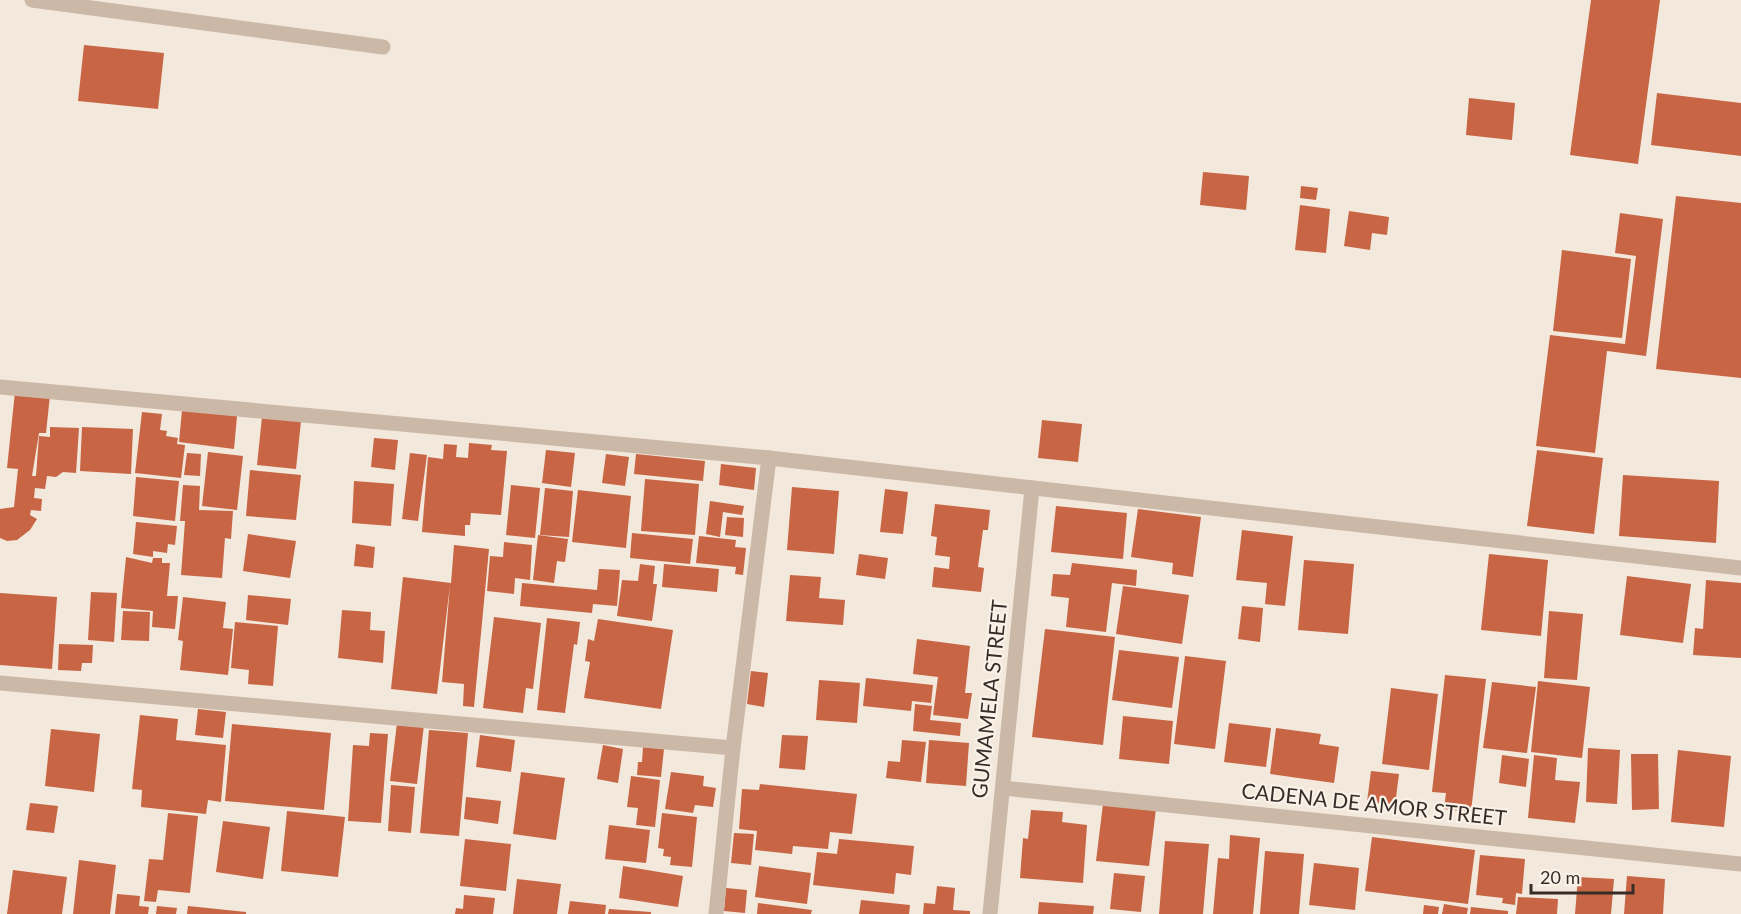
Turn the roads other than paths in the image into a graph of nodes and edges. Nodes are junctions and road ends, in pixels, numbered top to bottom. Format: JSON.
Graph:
{"nodes":[{"id":1,"x":32,"y":0,"type":"edge"},
{"id":2,"x":382,"y":46,"type":"dead end"},
{"id":3,"x":0,"y":387,"type":"edge"},
{"id":4,"x":769,"y":458,"type":"junction"},
{"id":5,"x":1032,"y":488,"type":"junction"},
{"id":6,"x":1741,"y":568,"type":"edge"},
{"id":7,"x":0,"y":683,"type":"edge"},
{"id":8,"x":733,"y":748,"type":"junction"},
{"id":9,"x":1003,"y":788,"type":"junction"},
{"id":10,"x":1741,"y":864,"type":"edge"},
{"id":11,"x":716,"y":914,"type":"edge"},
{"id":12,"x":990,"y":914,"type":"edge"}],
"edges":[{"from":1,"to":2,"type":"street"},
{"from":3,"to":4,"type":"street"},
{"from":4,"to":5,"type":"street"},
{"from":4,"to":8,"type":"street"},
{"from":5,"to":6,"type":"street"},
{"from":5,"to":9,"type":"street","name":"GUMAMELA STREET"},
{"from":7,"to":8,"type":"street"},
{"from":8,"to":11,"type":"street"},
{"from":9,"to":10,"type":"street","name":"CADENA DE AMOR STREET"},
{"from":9,"to":12,"type":"street","name":"GUMAMELA STREET"}]}
